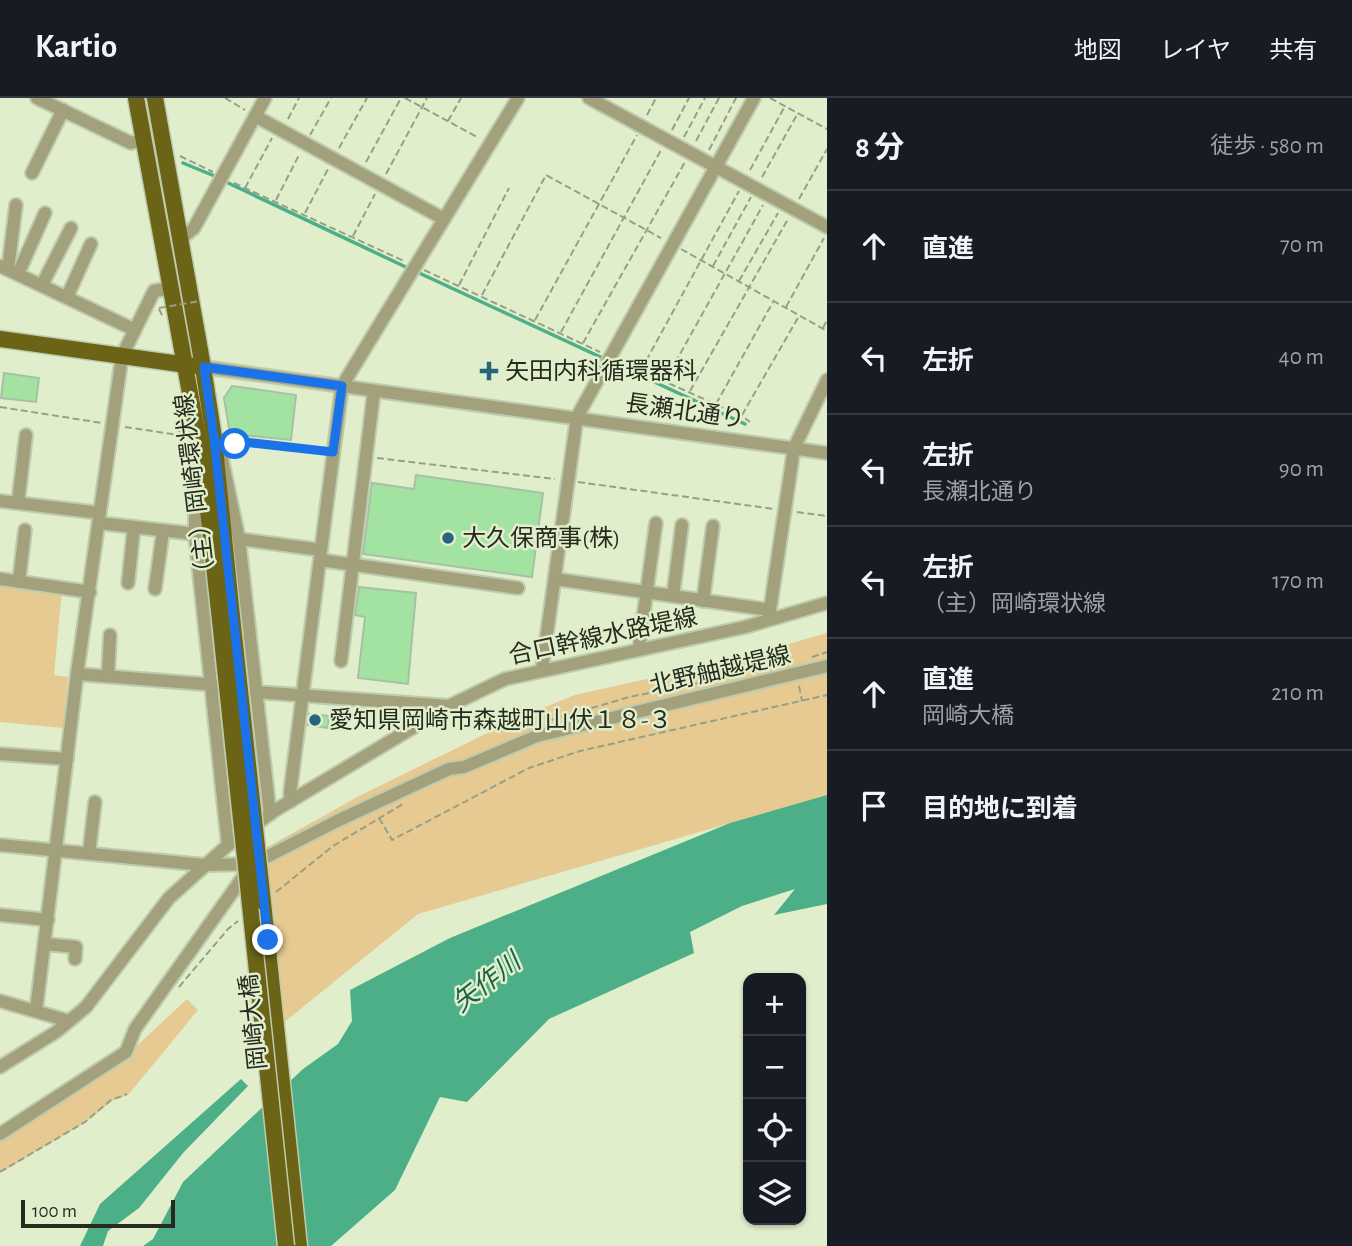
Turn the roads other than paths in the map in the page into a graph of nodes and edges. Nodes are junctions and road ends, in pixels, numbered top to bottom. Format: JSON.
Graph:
{"nodes":[{"id":1,"x":37,"y":98,"type":"edge"},
{"id":2,"x":136,"y":98,"type":"edge"},
{"id":3,"x":155,"y":98,"type":"edge"},
{"id":4,"x":265,"y":98,"type":"edge"},
{"id":5,"x":518,"y":98,"type":"edge"},
{"id":6,"x":589,"y":98,"type":"edge"},
{"id":7,"x":754,"y":98,"type":"edge"},
{"id":8,"x":63,"y":110,"type":"junction"},
{"id":9,"x":255,"y":116,"type":"junction"},
{"id":10,"x":143,"y":140,"type":"junction"},
{"id":11,"x":717,"y":167,"type":"junction"},
{"id":12,"x":32,"y":173,"type":"dead end"},
{"id":13,"x":16,"y":205,"type":"dead end"},
{"id":14,"x":46,"y":213,"type":"dead end"},
{"id":15,"x":443,"y":219,"type":"junction"},
{"id":16,"x":827,"y":227,"type":"edge"},
{"id":17,"x":71,"y":228,"type":"dead end"},
{"id":18,"x":182,"y":238,"type":"junction"},
{"id":19,"x":92,"y":244,"type":"dead end"},
{"id":20,"x":9,"y":270,"type":"edge"},
{"id":21,"x":42,"y":285,"type":"junction"},
{"id":22,"x":171,"y":288,"type":"junction"},
{"id":23,"x":67,"y":297,"type":"junction"},
{"id":24,"x":135,"y":330,"type":"junction"},
{"id":25,"x":0,"y":339,"type":"edge"},
{"id":26,"x":122,"y":356,"type":"junction"},
{"id":27,"x":185,"y":364,"type":"junction"},
{"id":28,"x":204,"y":367,"type":"junction"},
{"id":29,"x":827,"y":380,"type":"edge"},
{"id":30,"x":342,"y":386,"type":"junction"},
{"id":31,"x":374,"y":391,"type":"junction"},
{"id":32,"x":577,"y":417,"type":"junction"},
{"id":33,"x":26,"y":435,"type":"dead end"},
{"id":34,"x":222,"y":440,"type":"junction"},
{"id":35,"x":794,"y":448,"type":"junction"},
{"id":36,"x":827,"y":453,"type":"edge"},
{"id":37,"x":204,"y":464,"type":"junction"},
{"id":38,"x":0,"y":500,"type":"edge"},
{"id":39,"x":18,"y":503,"type":"junction"},
{"id":40,"x":99,"y":518,"type":"junction"},
{"id":41,"x":656,"y":523,"type":"dead end"},
{"id":42,"x":682,"y":525,"type":"dead end"},
{"id":43,"x":713,"y":526,"type":"dead end"},
{"id":44,"x":134,"y":527,"type":"junction"},
{"id":45,"x":25,"y":530,"type":"dead end"},
{"id":46,"x":163,"y":531,"type":"junction"},
{"id":47,"x":195,"y":534,"type":"junction"},
{"id":48,"x":239,"y":539,"type":"junction"},
{"id":49,"x":320,"y":555,"type":"junction"},
{"id":50,"x":352,"y":564,"type":"junction"},
{"id":51,"x":0,"y":579,"type":"edge"},
{"id":52,"x":555,"y":579,"type":"junction"},
{"id":53,"x":19,"y":581,"type":"junction"},
{"id":54,"x":128,"y":583,"type":"dead end"},
{"id":55,"x":518,"y":588,"type":"dead end"},
{"id":56,"x":155,"y":589,"type":"dead end"},
{"id":57,"x":90,"y":592,"type":"junction"},
{"id":58,"x":647,"y":593,"type":"junction"},
{"id":59,"x":673,"y":596,"type":"junction"},
{"id":60,"x":703,"y":601,"type":"junction"},
{"id":61,"x":827,"y":603,"type":"edge"},
{"id":62,"x":771,"y":614,"type":"junction"},
{"id":63,"x":227,"y":628,"type":"junction"},
{"id":64,"x":110,"y":635,"type":"dead end"},
{"id":65,"x":639,"y":648,"type":"junction"},
{"id":66,"x":341,"y":661,"type":"dead end"},
{"id":67,"x":827,"y":666,"type":"edge"},
{"id":68,"x":542,"y":669,"type":"junction"},
{"id":69,"x":78,"y":674,"type":"junction"},
{"id":70,"x":108,"y":676,"type":"junction"},
{"id":71,"x":211,"y":685,"type":"junction"},
{"id":72,"x":256,"y":689,"type":"junction"},
{"id":73,"x":304,"y":694,"type":"junction"},
{"id":74,"x":449,"y":706,"type":"junction"},
{"id":75,"x":0,"y":754,"type":"edge"},
{"id":76,"x":67,"y":759,"type":"junction"},
{"id":77,"x":291,"y":801,"type":"junction"},
{"id":78,"x":95,"y":802,"type":"dead end"},
{"id":79,"x":270,"y":814,"type":"junction"},
{"id":80,"x":0,"y":845,"type":"edge"},
{"id":81,"x":228,"y":845,"type":"junction"},
{"id":82,"x":57,"y":850,"type":"junction"},
{"id":83,"x":89,"y":853,"type":"junction"},
{"id":84,"x":253,"y":864,"type":"junction"},
{"id":85,"x":204,"y":865,"type":"junction"},
{"id":86,"x":0,"y":915,"type":"edge"},
{"id":87,"x":48,"y":920,"type":"junction"},
{"id":88,"x":45,"y":944,"type":"junction"},
{"id":89,"x":75,"y":958,"type":"dead end"},
{"id":90,"x":0,"y":1001,"type":"edge"},
{"id":91,"x":36,"y":1011,"type":"junction"},
{"id":92,"x":69,"y":1021,"type":"junction"},
{"id":93,"x":0,"y":1068,"type":"edge"},
{"id":94,"x":0,"y":1134,"type":"edge"},
{"id":95,"x":286,"y":1246,"type":"edge"},
{"id":96,"x":299,"y":1246,"type":"edge"}],
"edges":[{"from":1,"to":8,"type":"street"},
{"from":2,"to":10,"type":"main road"},
{"from":3,"to":18,"type":"main road"},
{"from":4,"to":9,"type":"street"},
{"from":5,"to":15,"type":"street"},
{"from":6,"to":11,"type":"street"},
{"from":7,"to":11,"type":"street"},
{"from":8,"to":10,"type":"street"},
{"from":8,"to":12,"type":"street"},
{"from":9,"to":15,"type":"street"},
{"from":9,"to":18,"type":"street"},
{"from":10,"to":22,"type":"main road"},
{"from":11,"to":16,"type":"street"},
{"from":11,"to":32,"type":"street"},
{"from":13,"to":20,"type":"street"},
{"from":14,"to":20,"type":"street"},
{"from":15,"to":30,"type":"street"},
{"from":17,"to":21,"type":"street"},
{"from":18,"to":28,"type":"main road"},
{"from":19,"to":23,"type":"street"},
{"from":20,"to":21,"type":"street"},
{"from":21,"to":23,"type":"street"},
{"from":22,"to":24,"type":"street"},
{"from":22,"to":27,"type":"main road"},
{"from":23,"to":24,"type":"street"},
{"from":24,"to":26,"type":"street"},
{"from":25,"to":26,"type":"main road","name":"（主）岡崎環状線"},
{"from":26,"to":27,"type":"main road","name":"（主）岡崎環状線"},
{"from":26,"to":40,"type":"street"},
{"from":27,"to":28,"type":"main road","name":"（主）岡崎環状線"},
{"from":27,"to":37,"type":"main road","name":"（主）岡崎環状線"},
{"from":28,"to":30,"type":"street","name":"長瀬北通り"},
{"from":28,"to":34,"type":"main road","name":"（主）岡崎環状線"},
{"from":29,"to":35,"type":"street"},
{"from":30,"to":31,"type":"street","name":"長瀬北通り"},
{"from":30,"to":49,"type":"street"},
{"from":31,"to":32,"type":"street","name":"長瀬北通り"},
{"from":31,"to":50,"type":"street"},
{"from":32,"to":35,"type":"street","name":"長瀬北通り"},
{"from":32,"to":52,"type":"street"},
{"from":33,"to":39,"type":"street"},
{"from":34,"to":48,"type":"street"},
{"from":34,"to":63,"type":"main road","name":"（主）岡崎環状線"},
{"from":35,"to":36,"type":"street","name":"長瀬北通り"},
{"from":35,"to":62,"type":"street"},
{"from":37,"to":47,"type":"street"},
{"from":37,"to":63,"type":"main road","name":"（主）岡崎環状線"},
{"from":38,"to":39,"type":"street"},
{"from":39,"to":40,"type":"street"},
{"from":40,"to":44,"type":"street"},
{"from":40,"to":57,"type":"street"},
{"from":41,"to":58,"type":"street"},
{"from":42,"to":59,"type":"street"},
{"from":43,"to":60,"type":"street"},
{"from":44,"to":46,"type":"street"},
{"from":44,"to":54,"type":"street"},
{"from":45,"to":53,"type":"street"},
{"from":46,"to":47,"type":"street"},
{"from":46,"to":56,"type":"street"},
{"from":47,"to":71,"type":"street"},
{"from":48,"to":49,"type":"street"},
{"from":48,"to":72,"type":"street"},
{"from":49,"to":50,"type":"street"},
{"from":49,"to":73,"type":"street"},
{"from":50,"to":55,"type":"street"},
{"from":50,"to":66,"type":"street"},
{"from":51,"to":53,"type":"street"},
{"from":52,"to":58,"type":"street"},
{"from":52,"to":68,"type":"street"},
{"from":53,"to":57,"type":"street"},
{"from":57,"to":69,"type":"street"},
{"from":58,"to":59,"type":"street"},
{"from":58,"to":65,"type":"street"},
{"from":59,"to":60,"type":"street"},
{"from":60,"to":62,"type":"street"},
{"from":61,"to":62,"type":"street","name":"合口幹線水路堤線"},
{"from":62,"to":65,"type":"street","name":"合口幹線水路堤線"},
{"from":63,"to":95,"type":"main road","name":"岡崎大橋","bridge":true},
{"from":63,"to":96,"type":"main road","name":"岡崎大橋","bridge":true},
{"from":64,"to":70,"type":"street"},
{"from":65,"to":68,"type":"street","name":"合口幹線水路堤線"},
{"from":67,"to":84,"type":"street","name":"北野舳越堤線"},
{"from":68,"to":74,"type":"street","name":"合口幹線水路堤線"},
{"from":69,"to":70,"type":"street"},
{"from":69,"to":76,"type":"street"},
{"from":70,"to":71,"type":"street"},
{"from":71,"to":72,"type":"street"},
{"from":71,"to":81,"type":"street"},
{"from":72,"to":73,"type":"street"},
{"from":72,"to":79,"type":"street"},
{"from":73,"to":74,"type":"street"},
{"from":73,"to":77,"type":"street"},
{"from":74,"to":77,"type":"street","name":"合口幹線水路堤線"},
{"from":75,"to":76,"type":"street"},
{"from":76,"to":82,"type":"street"},
{"from":77,"to":79,"type":"street","name":"合口幹線水路堤線"},
{"from":78,"to":83,"type":"street"},
{"from":79,"to":81,"type":"street","name":"合口幹線水路堤線"},
{"from":80,"to":82,"type":"street"},
{"from":81,"to":85,"type":"street","name":"合口幹線水路堤線"},
{"from":82,"to":83,"type":"street"},
{"from":82,"to":87,"type":"street"},
{"from":83,"to":85,"type":"street"},
{"from":84,"to":85,"type":"street"},
{"from":84,"to":94,"type":"street"},
{"from":85,"to":92,"type":"street"},
{"from":86,"to":87,"type":"street"},
{"from":87,"to":88,"type":"street"},
{"from":88,"to":89,"type":"street"},
{"from":88,"to":91,"type":"street"},
{"from":90,"to":91,"type":"street"},
{"from":91,"to":92,"type":"street"},
{"from":92,"to":93,"type":"street"}]}
